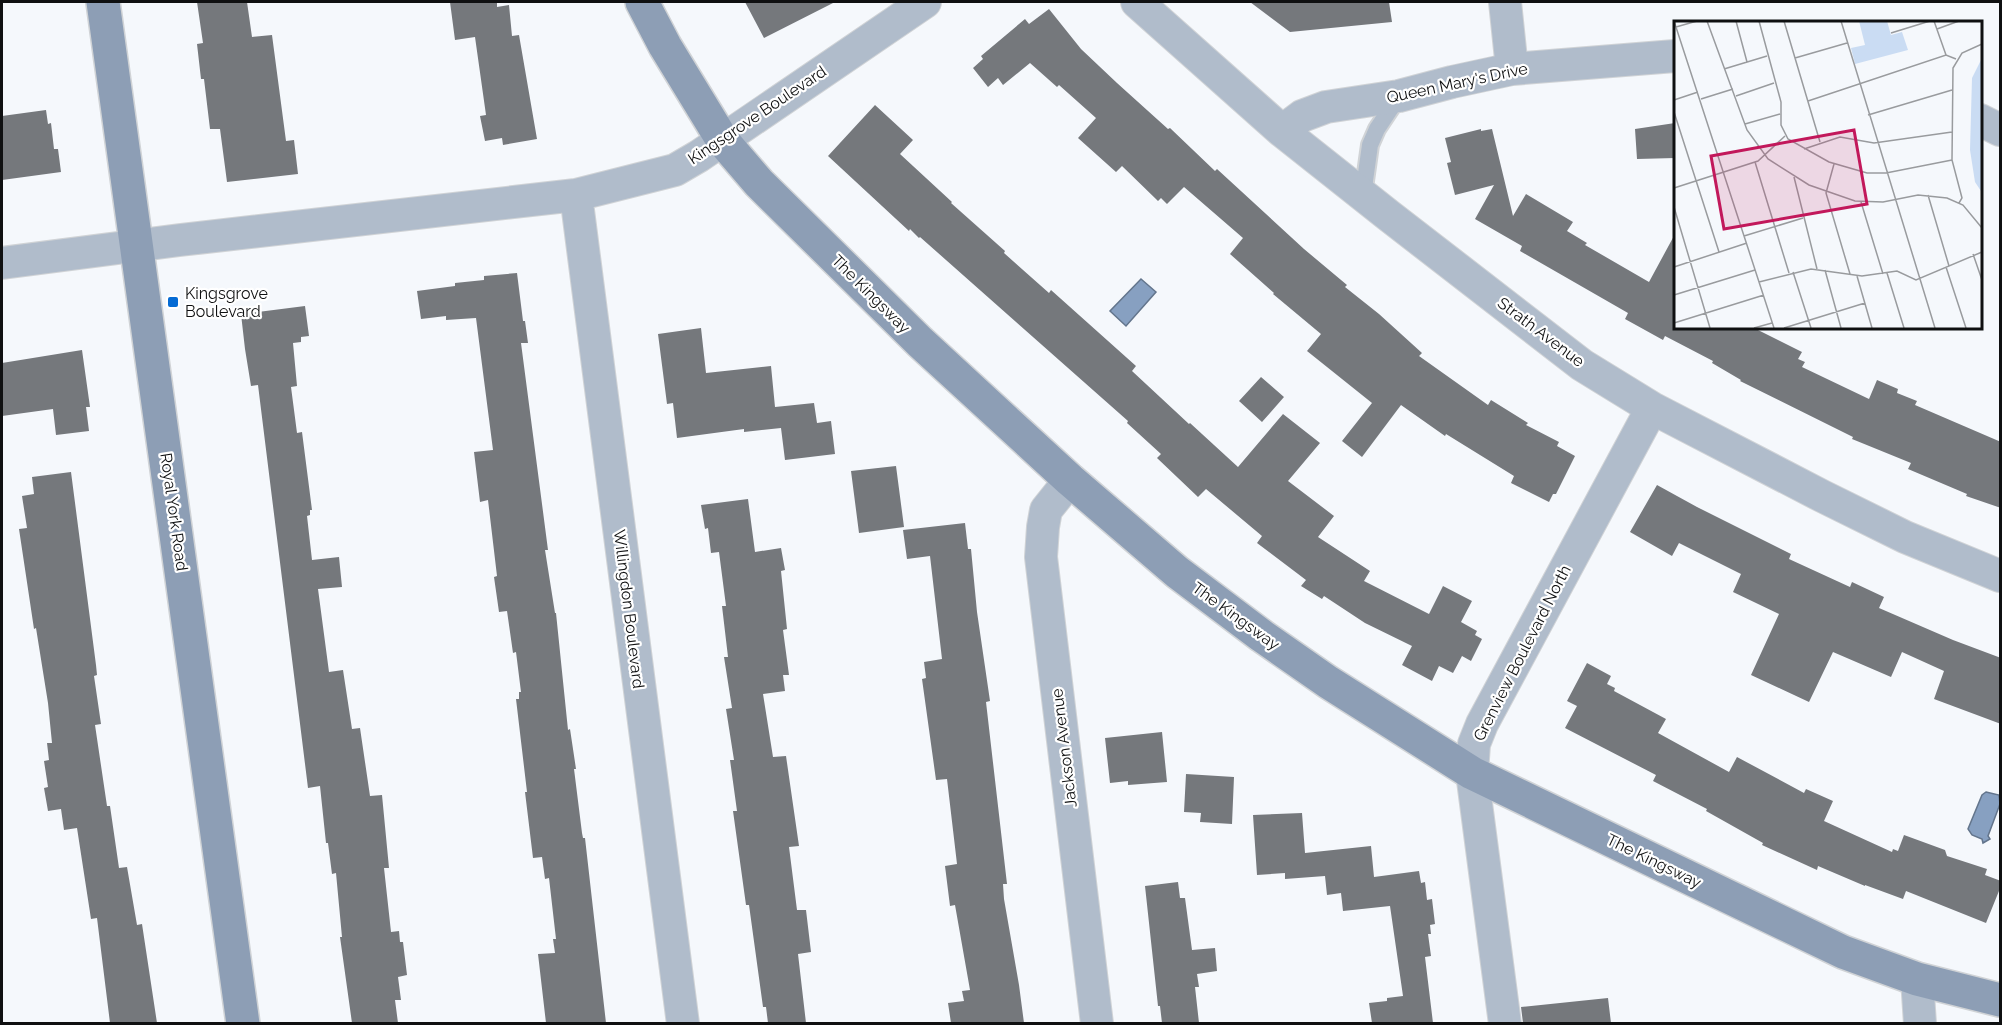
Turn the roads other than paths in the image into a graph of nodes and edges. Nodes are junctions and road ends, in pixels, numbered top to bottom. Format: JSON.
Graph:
{"nodes":[{"id":1,"x":103,"y":2,"type":"edge"},
{"id":2,"x":642,"y":2,"type":"edge"},
{"id":3,"x":925,"y":2,"type":"edge"},
{"id":4,"x":1137,"y":2,"type":"edge"},
{"id":5,"x":1505,"y":2,"type":"edge"},
{"id":6,"x":1674,"y":56,"type":"edge"},
{"id":7,"x":1512,"y":69,"type":"junction"},
{"id":8,"x":1399,"y":96,"type":"junction"},
{"id":9,"x":1981,"y":120,"type":"edge"},
{"id":10,"x":2001,"y":130,"type":"edge"},
{"id":11,"x":1282,"y":131,"type":"junction"},
{"id":12,"x":723,"y":141,"type":"junction"},
{"id":13,"x":576,"y":195,"type":"junction"},
{"id":14,"x":1363,"y":195,"type":"junction"},
{"id":15,"x":137,"y":246,"type":"junction"},
{"id":16,"x":2,"y":263,"type":"edge"},
{"id":17,"x":1652,"y":408,"type":"junction"},
{"id":18,"x":1070,"y":480,"type":"junction"},
{"id":19,"x":2001,"y":576,"type":"edge"},
{"id":20,"x":1472,"y":774,"type":"junction"},
{"id":21,"x":1917,"y":979,"type":"junction"},
{"id":22,"x":2001,"y":1000,"type":"edge"},
{"id":23,"x":243,"y":1023,"type":"edge"},
{"id":24,"x":683,"y":1023,"type":"edge"},
{"id":25,"x":1097,"y":1023,"type":"edge"},
{"id":26,"x":1504,"y":1023,"type":"edge"},
{"id":27,"x":1920,"y":1023,"type":"edge"}],
"edges":[{"from":1,"to":15,"type":"street","name":"Royal York Road"},
{"from":2,"to":12,"type":"street","name":"The Kingsway"},
{"from":3,"to":12,"type":"street","name":"Kingsgrove Boulevard"},
{"from":4,"to":11,"type":"street","name":"Strath Avenue"},
{"from":5,"to":7,"type":"street"},
{"from":6,"to":7,"type":"street","name":"Queen Mary's Drive"},
{"from":7,"to":8,"type":"street","name":"Queen Mary's Drive"},
{"from":8,"to":11,"type":"street","name":"Queen Mary's Drive"},
{"from":8,"to":14,"type":"lane"},
{"from":9,"to":10,"type":"street"},
{"from":11,"to":14,"type":"street","name":"Strath Avenue"},
{"from":12,"to":13,"type":"street","name":"Kingsgrove Boulevard"},
{"from":12,"to":18,"type":"street","name":"The Kingsway"},
{"from":13,"to":15,"type":"street","name":"Kingsgrove Boulevard"},
{"from":13,"to":24,"type":"street","name":"Willingdon Boulevard"},
{"from":14,"to":17,"type":"street","name":"Strath Avenue"},
{"from":15,"to":16,"type":"street","name":"Kingsgrove Boulevard"},
{"from":15,"to":23,"type":"street","name":"Royal York Road"},
{"from":17,"to":19,"type":"street","name":"Strath Avenue"},
{"from":17,"to":20,"type":"street","name":"Grenview Boulevard North"},
{"from":18,"to":20,"type":"street","name":"The Kingsway"},
{"from":18,"to":25,"type":"street","name":"Jackson Avenue"},
{"from":20,"to":21,"type":"street","name":"The Kingsway"},
{"from":20,"to":26,"type":"street","name":"Grenview Boulevard North"},
{"from":21,"to":22,"type":"street","name":"The Kingsway"},
{"from":21,"to":27,"type":"street"}]}
